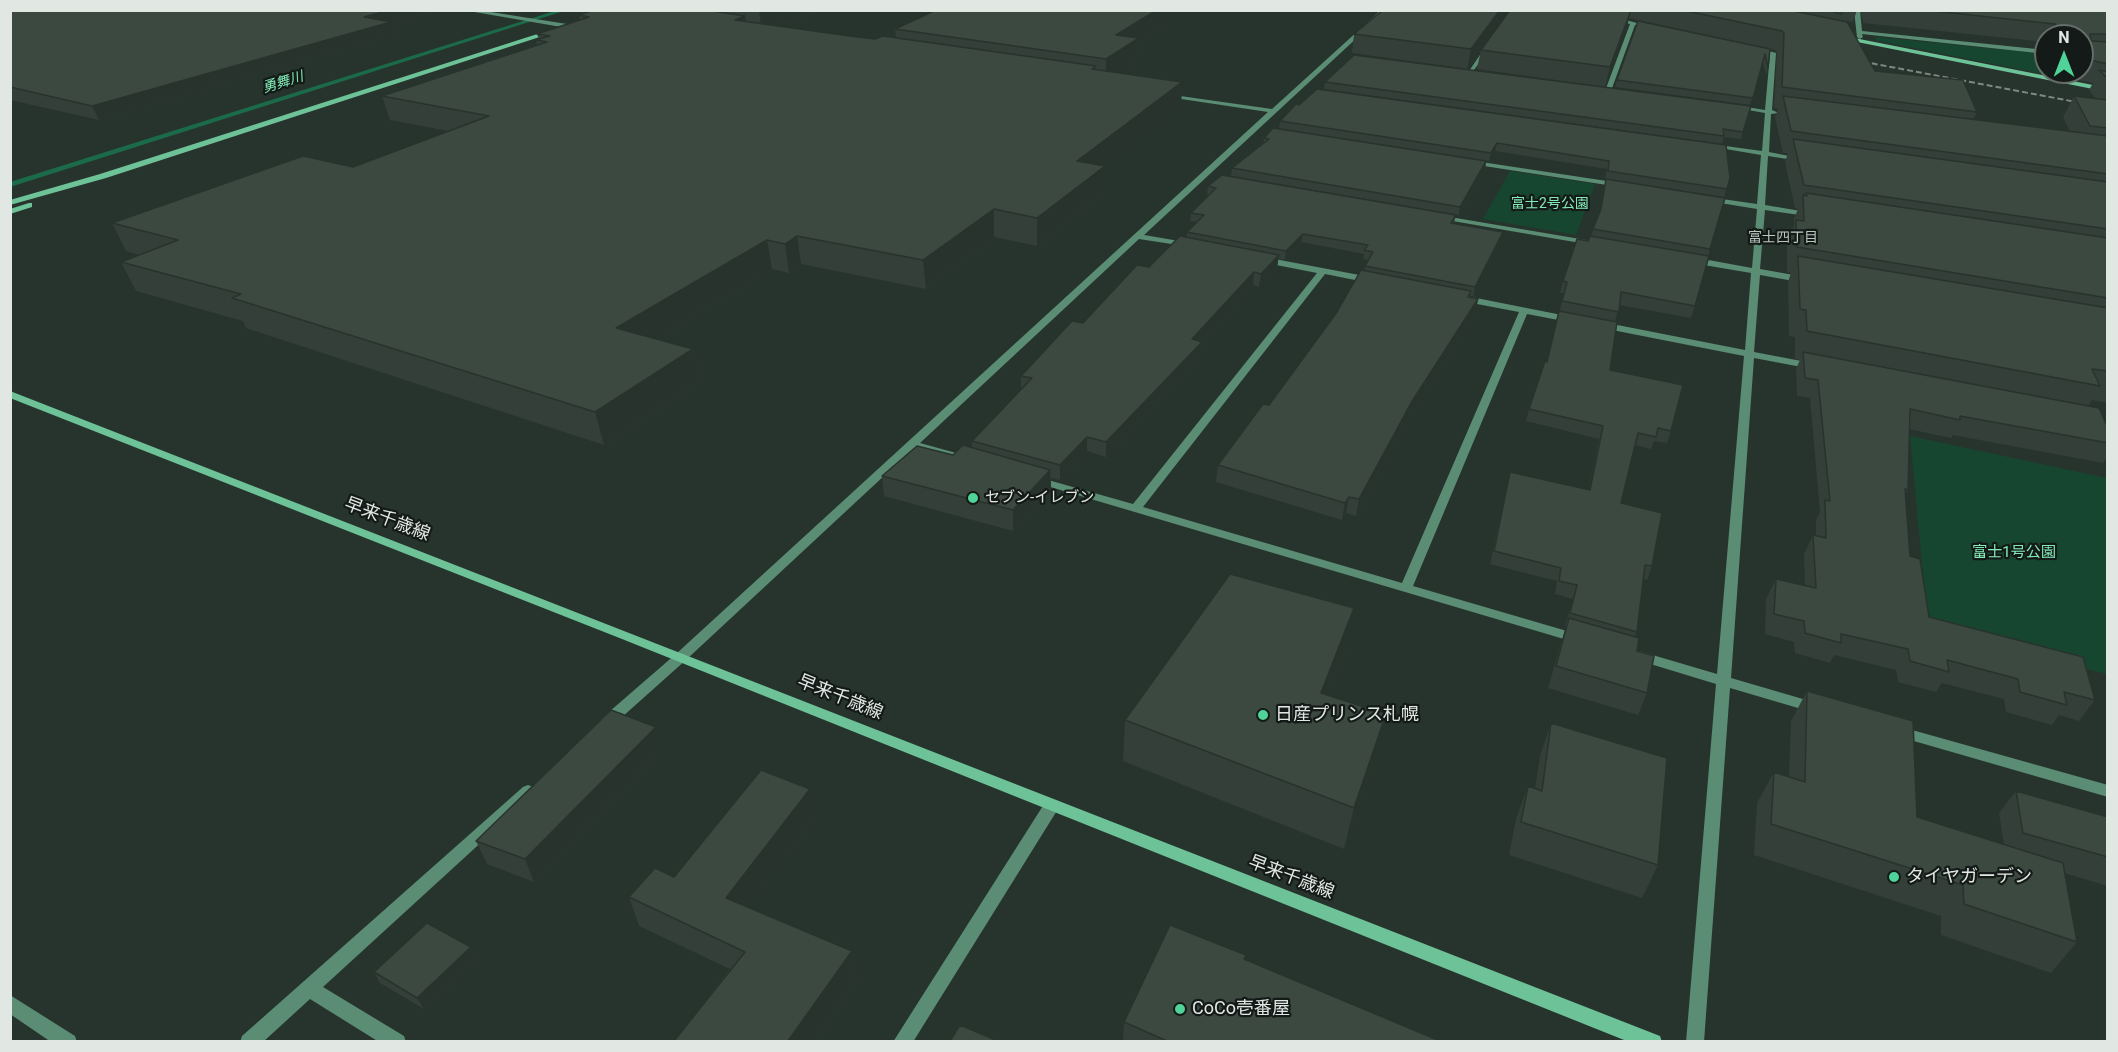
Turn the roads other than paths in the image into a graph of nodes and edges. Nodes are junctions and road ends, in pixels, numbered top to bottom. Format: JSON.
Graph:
{"nodes":[{"id":1,"x":465,"y":10,"type":"edge"},
{"id":2,"x":1385,"y":10,"type":"edge"},
{"id":3,"x":1857,"y":10,"type":"edge"},
{"id":4,"x":1603,"y":17,"type":"edge"},
{"id":5,"x":578,"y":22,"type":"edge"},
{"id":6,"x":1633,"y":23,"type":"junction"},
{"id":7,"x":567,"y":26,"type":"junction"},
{"id":8,"x":1657,"y":28,"type":"edge"},
{"id":9,"x":1859,"y":32,"type":"junction"},
{"id":10,"x":1495,"y":37,"type":"edge"},
{"id":11,"x":1838,"y":37,"type":"edge"},
{"id":12,"x":1861,"y":42,"type":"junction"},
{"id":13,"x":1750,"y":48,"type":"edge"},
{"id":14,"x":2034,"y":51,"type":"edge"},
{"id":15,"x":1335,"y":56,"type":"junction"},
{"id":16,"x":1346,"y":57,"type":"dead end"},
{"id":17,"x":1458,"y":71,"type":"edge"},
{"id":18,"x":1469,"y":73,"type":"junction"},
{"id":19,"x":1480,"y":74,"type":"edge"},
{"id":20,"x":1297,"y":89,"type":"junction"},
{"id":21,"x":1597,"y":89,"type":"edge"},
{"id":22,"x":2108,"y":90,"type":"edge"},
{"id":23,"x":1309,"y":91,"type":"dead end"},
{"id":24,"x":1608,"y":91,"type":"junction"},
{"id":25,"x":1620,"y":92,"type":"edge"},
{"id":26,"x":1155,"y":93,"type":"edge"},
{"id":27,"x":1723,"y":106,"type":"edge"},
{"id":28,"x":1273,"y":111,"type":"junction"},
{"id":29,"x":1774,"y":112,"type":"junction"},
{"id":30,"x":1254,"y":129,"type":"junction"},
{"id":31,"x":1266,"y":131,"type":"dead end"},
{"id":32,"x":1707,"y":146,"type":"edge"},
{"id":33,"x":1765,"y":154,"type":"junction"},
{"id":34,"x":1812,"y":161,"type":"edge"},
{"id":35,"x":1466,"y":162,"type":"edge"},
{"id":36,"x":1203,"y":175,"type":"junction"},
{"id":37,"x":103,"y":176,"type":"junction"},
{"id":38,"x":1215,"y":177,"type":"edge"},
{"id":39,"x":1631,"y":187,"type":"edge"},
{"id":40,"x":1702,"y":198,"type":"edge"},
{"id":41,"x":10,"y":203,"type":"edge"},
{"id":42,"x":1761,"y":207,"type":"junction"},
{"id":43,"x":10,"y":212,"type":"edge"},
{"id":44,"x":1426,"y":214,"type":"edge"},
{"id":45,"x":1819,"y":216,"type":"edge"},
{"id":46,"x":1138,"y":236,"type":"junction"},
{"id":47,"x":1603,"y":245,"type":"edge"},
{"id":48,"x":1196,"y":247,"type":"edge"},
{"id":49,"x":1254,"y":258,"type":"edge"},
{"id":50,"x":1685,"y":259,"type":"edge"},
{"id":51,"x":1323,"y":271,"type":"junction"},
{"id":52,"x":1756,"y":271,"type":"junction"},
{"id":53,"x":1814,"y":281,"type":"edge"},
{"id":54,"x":1379,"y":282,"type":"edge"},
{"id":55,"x":1446,"y":295,"type":"edge"},
{"id":56,"x":1524,"y":310,"type":"junction"},
{"id":57,"x":1581,"y":321,"type":"edge"},
{"id":58,"x":1592,"y":323,"type":"edge"},
{"id":59,"x":1749,"y":354,"type":"junction"},
{"id":60,"x":1819,"y":367,"type":"edge"},
{"id":61,"x":10,"y":394,"type":"edge"},
{"id":62,"x":912,"y":444,"type":"junction"},
{"id":63,"x":980,"y":463,"type":"edge"},
{"id":64,"x":1024,"y":476,"type":"edge"},
{"id":65,"x":1136,"y":509,"type":"junction"},
{"id":66,"x":1406,"y":588,"type":"junction"},
{"id":67,"x":1587,"y":641,"type":"edge"},
{"id":68,"x":1621,"y":651,"type":"edge"},
{"id":69,"x":682,"y":656,"type":"junction"},
{"id":70,"x":1723,"y":681,"type":"junction"},
{"id":71,"x":1825,"y":710,"type":"edge"},
{"id":72,"x":1881,"y":726,"type":"edge"},
{"id":73,"x":591,"y":736,"type":"edge"},
{"id":74,"x":538,"y":783,"type":"edge"},
{"id":75,"x":2108,"y":791,"type":"edge"},
{"id":76,"x":1052,"y":805,"type":"junction"},
{"id":77,"x":308,"y":988,"type":"junction"},
{"id":78,"x":10,"y":1003,"type":"edge"},
{"id":79,"x":68,"y":1041,"type":"edge"},
{"id":80,"x":249,"y":1041,"type":"edge"},
{"id":81,"x":397,"y":1041,"type":"edge"},
{"id":82,"x":902,"y":1041,"type":"edge"},
{"id":83,"x":1653,"y":1041,"type":"edge"},
{"id":84,"x":1695,"y":1041,"type":"edge"}],
"edges":[{"from":1,"to":7,"type":"street"},
{"from":2,"to":15,"type":"street"},
{"from":3,"to":9,"type":"street"},
{"from":4,"to":6,"type":"street"},
{"from":5,"to":7,"type":"street"},
{"from":6,"to":8,"type":"street"},
{"from":6,"to":24,"type":"street"},
{"from":7,"to":37,"type":"street"},
{"from":9,"to":12,"type":"street"},
{"from":9,"to":14,"type":"street"},
{"from":10,"to":18,"type":"street"},
{"from":11,"to":12,"type":"street"},
{"from":12,"to":22,"type":"street"},
{"from":13,"to":29,"type":"street"},
{"from":15,"to":16,"type":"street"},
{"from":15,"to":20,"type":"street"},
{"from":17,"to":18,"type":"street"},
{"from":18,"to":19,"type":"street"},
{"from":20,"to":23,"type":"street"},
{"from":20,"to":28,"type":"street"},
{"from":21,"to":24,"type":"street"},
{"from":24,"to":25,"type":"street"},
{"from":26,"to":28,"type":"street"},
{"from":27,"to":29,"type":"street"},
{"from":28,"to":30,"type":"street"},
{"from":29,"to":33,"type":"street"},
{"from":30,"to":31,"type":"street"},
{"from":30,"to":36,"type":"street"},
{"from":32,"to":33,"type":"street"},
{"from":33,"to":34,"type":"street"},
{"from":33,"to":42,"type":"street"},
{"from":35,"to":39,"type":"street"},
{"from":36,"to":38,"type":"street"},
{"from":36,"to":46,"type":"street"},
{"from":37,"to":41,"type":"street"},
{"from":37,"to":43,"type":"street"},
{"from":40,"to":42,"type":"street"},
{"from":42,"to":45,"type":"street"},
{"from":42,"to":52,"type":"street"},
{"from":44,"to":47,"type":"street"},
{"from":46,"to":48,"type":"street"},
{"from":46,"to":62,"type":"street"},
{"from":49,"to":51,"type":"street"},
{"from":50,"to":52,"type":"street"},
{"from":51,"to":54,"type":"street"},
{"from":51,"to":65,"type":"street"},
{"from":52,"to":53,"type":"street"},
{"from":52,"to":59,"type":"street"},
{"from":55,"to":56,"type":"street"},
{"from":56,"to":57,"type":"street"},
{"from":56,"to":66,"type":"street"},
{"from":58,"to":59,"type":"street"},
{"from":59,"to":60,"type":"street"},
{"from":59,"to":70,"type":"street"},
{"from":61,"to":69,"type":"street","name":"早来千歳線"},
{"from":62,"to":63,"type":"street"},
{"from":62,"to":69,"type":"street"},
{"from":64,"to":65,"type":"street"},
{"from":65,"to":66,"type":"street"},
{"from":66,"to":67,"type":"street"},
{"from":68,"to":70,"type":"street"},
{"from":69,"to":73,"type":"street"},
{"from":69,"to":76,"type":"street","name":"早来千歳線"},
{"from":70,"to":71,"type":"street"},
{"from":70,"to":84,"type":"street"},
{"from":72,"to":75,"type":"street"},
{"from":74,"to":77,"type":"street"},
{"from":76,"to":82,"type":"street"},
{"from":76,"to":83,"type":"street","name":"早来千歳線"},
{"from":77,"to":80,"type":"street"},
{"from":77,"to":81,"type":"street"},
{"from":78,"to":79,"type":"street"}]}
